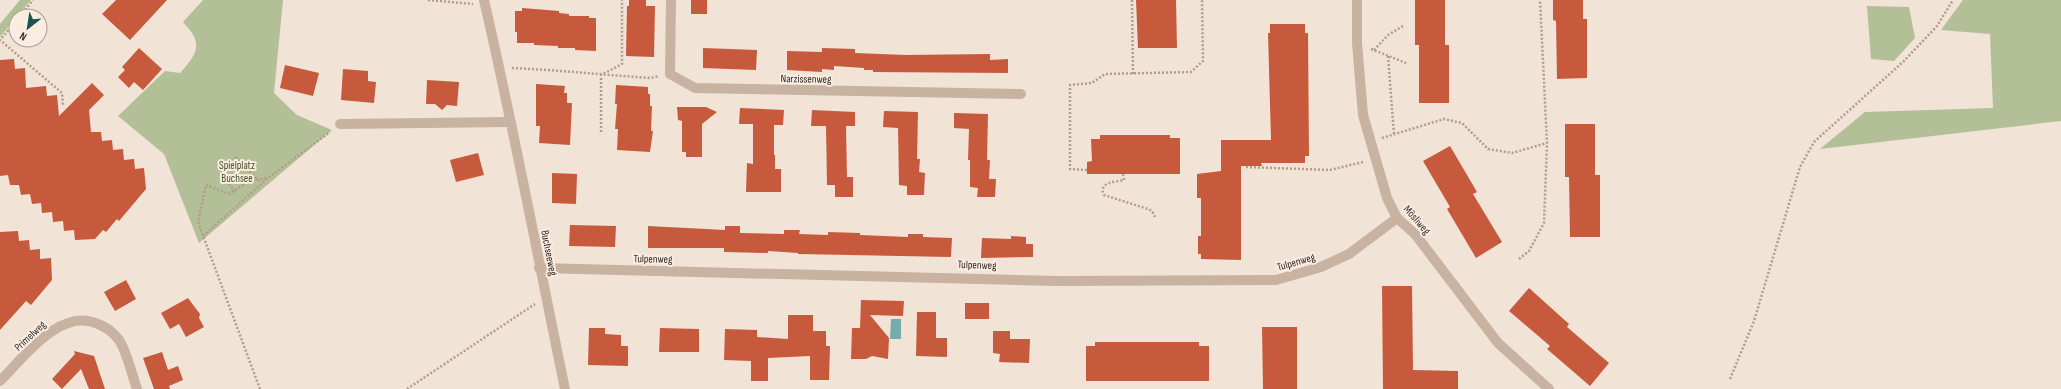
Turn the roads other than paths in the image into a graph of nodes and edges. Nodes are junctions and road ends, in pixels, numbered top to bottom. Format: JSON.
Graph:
{"nodes":[{"id":1,"x":671,"y":0,"type":"edge"},
{"id":2,"x":1357,"y":0,"type":"edge"},
{"id":3,"x":484,"y":3,"type":"edge"},
{"id":4,"x":1020,"y":94,"type":"dead end"},
{"id":5,"x":511,"y":122,"type":"junction"},
{"id":6,"x":340,"y":124,"type":"road end"},
{"id":7,"x":1397,"y":218,"type":"junction"},
{"id":8,"x":539,"y":268,"type":"junction"},
{"id":9,"x":0,"y":381,"type":"edge"},
{"id":10,"x":137,"y":389,"type":"edge"},
{"id":11,"x":565,"y":389,"type":"edge"},
{"id":12,"x":1549,"y":389,"type":"edge"}],
"edges":[{"from":1,"to":4,"type":"street","name":"Narzissenweg"},
{"from":2,"to":7,"type":"street","name":"Mösliweg"},
{"from":3,"to":5,"type":"street","name":"Buchseeweg"},
{"from":5,"to":6,"type":"street"},
{"from":5,"to":8,"type":"street","name":"Buchseeweg"},
{"from":7,"to":8,"type":"street","name":"Tulpenweg"},
{"from":7,"to":12,"type":"street","name":"Mösliweg"},
{"from":8,"to":11,"type":"street","name":"Buchseeweg"},
{"from":9,"to":10,"type":"street","name":"Primelweg"}]}
